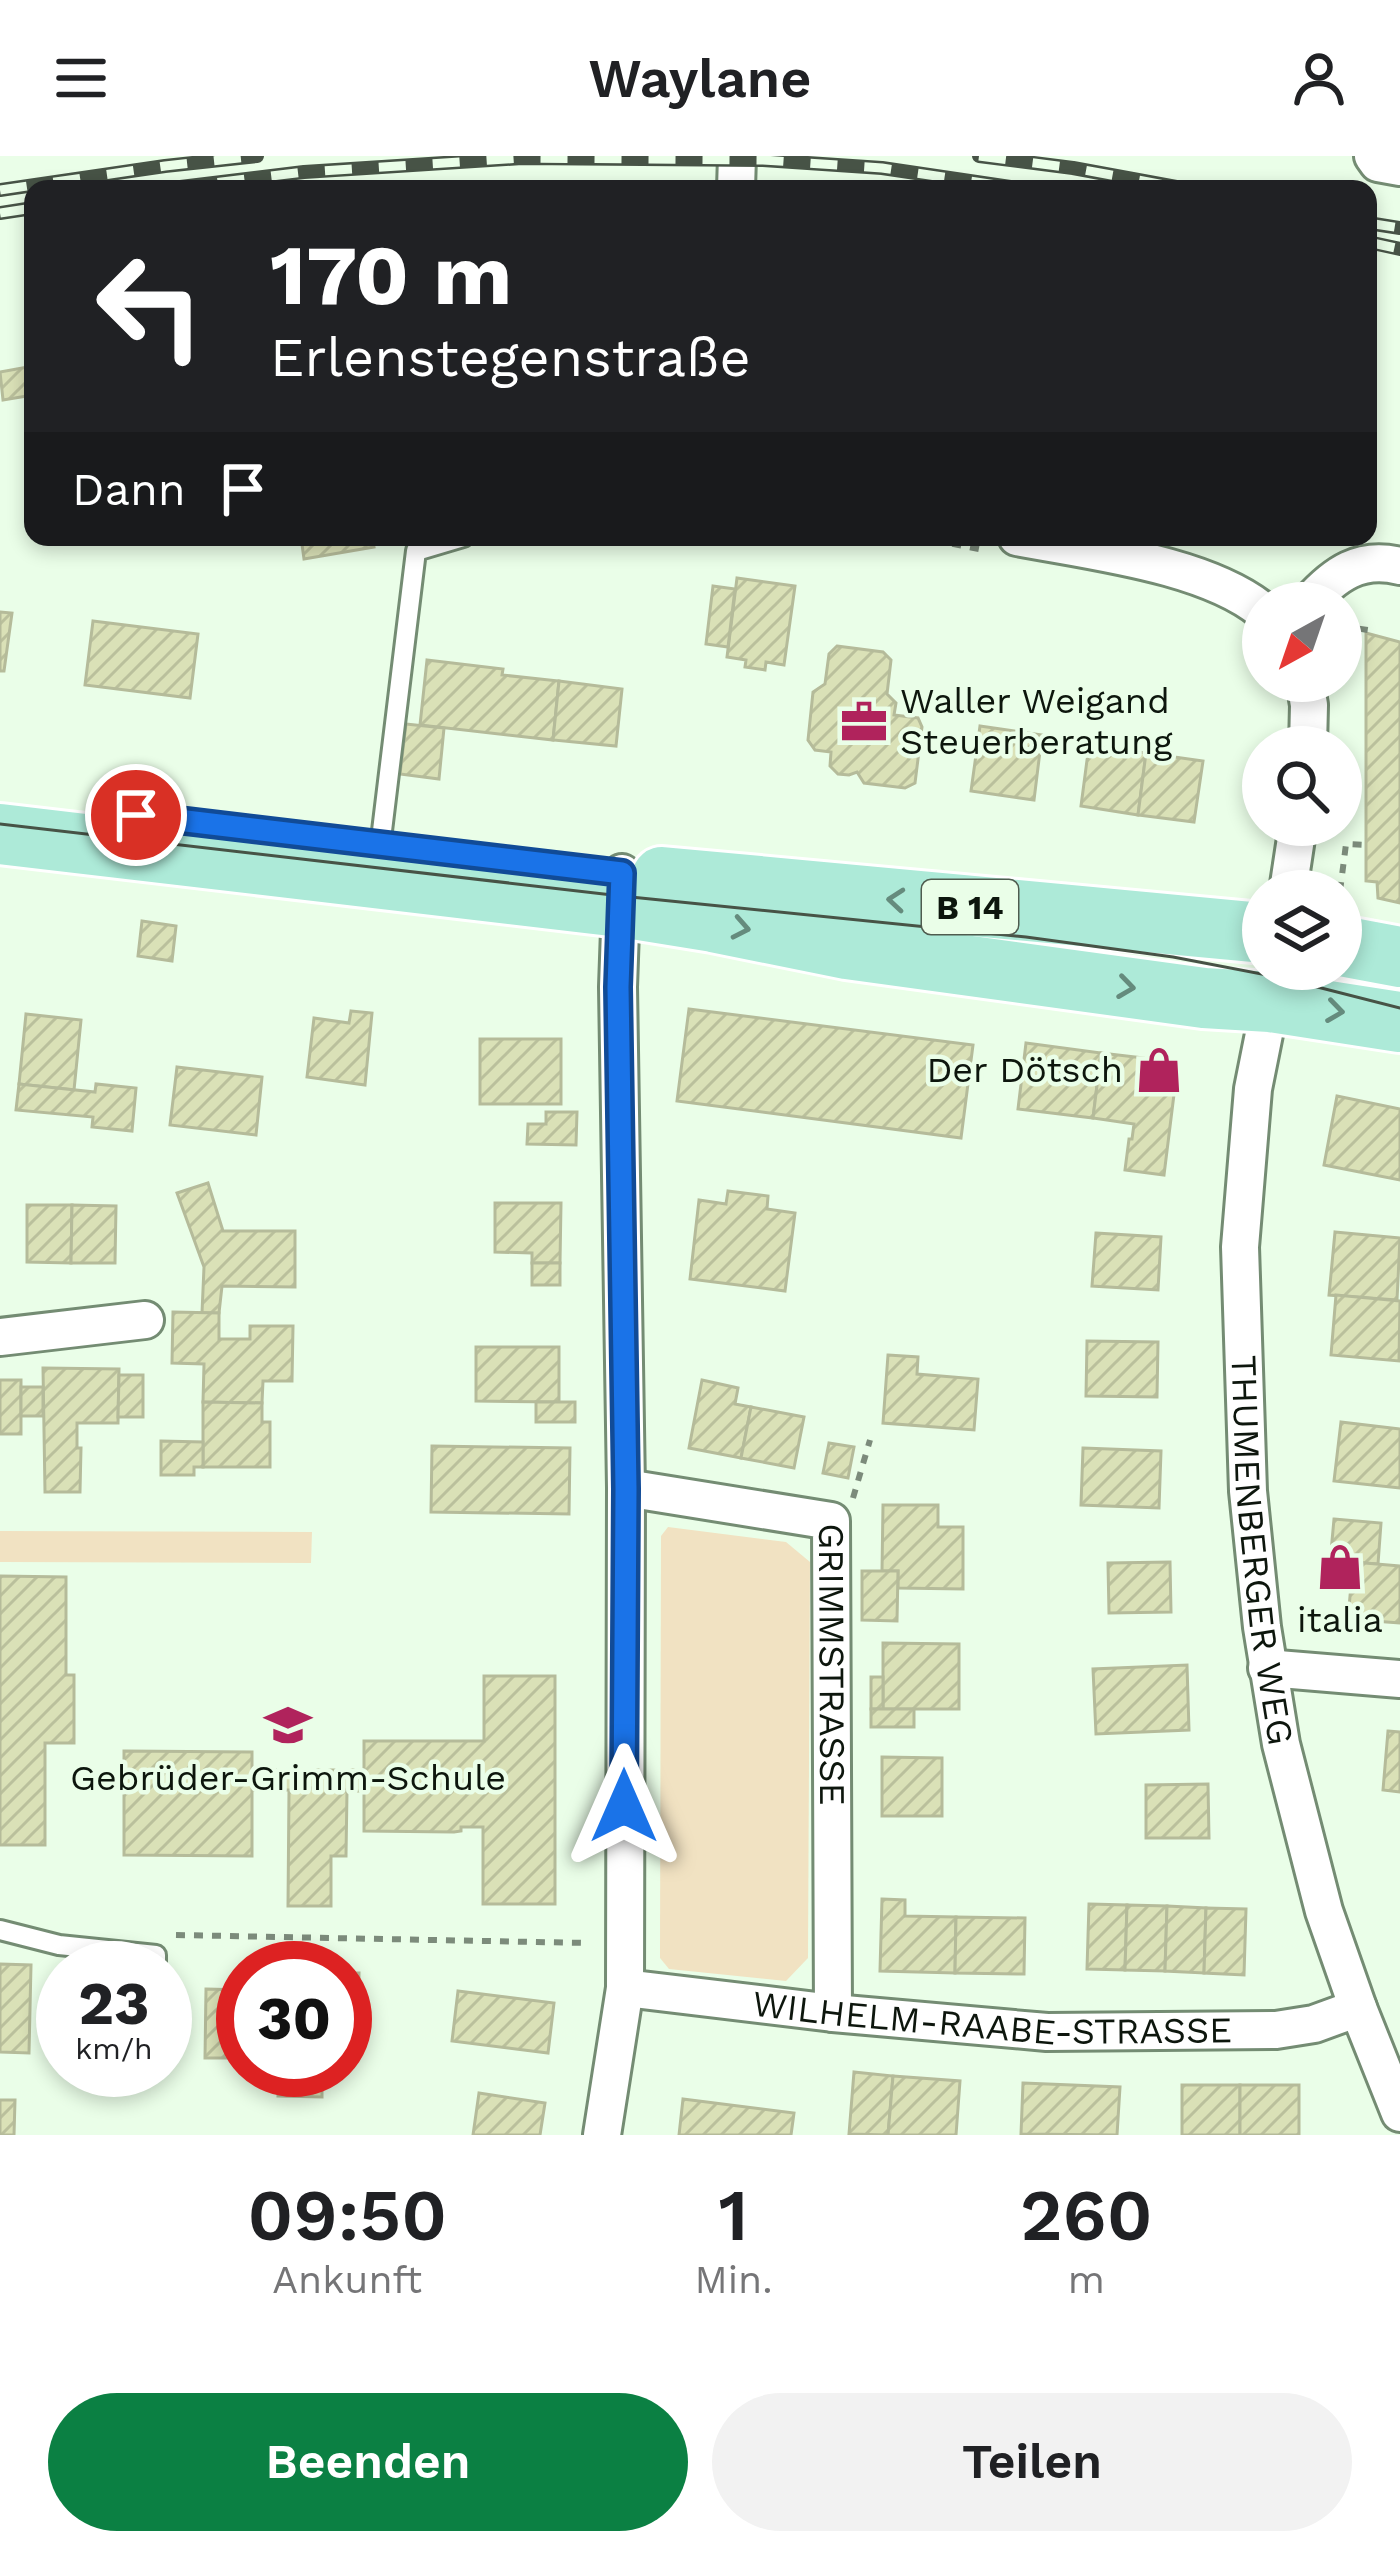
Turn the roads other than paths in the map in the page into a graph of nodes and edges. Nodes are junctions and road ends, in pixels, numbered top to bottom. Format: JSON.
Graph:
{"nodes":[{"id":1,"x":1373,"y":156,"type":"edge"},
{"id":2,"x":1400,"y":167,"type":"edge"},
{"id":3,"x":433,"y":546,"type":"edge"},
{"id":4,"x":1059,"y":546,"type":"edge"},
{"id":5,"x":1400,"y":566,"type":"edge"},
{"id":6,"x":1328,"y":582,"type":"edge"},
{"id":7,"x":1242,"y":596,"type":"edge"},
{"id":8,"x":0,"y":800,"type":"edge"},
{"id":9,"x":0,"y":834,"type":"edge"},
{"id":10,"x":379,"y":861,"type":"junction"},
{"id":11,"x":621,"y":890,"type":"junction"},
{"id":12,"x":1242,"y":932,"type":"edge"},
{"id":13,"x":1362,"y":950,"type":"edge"},
{"id":14,"x":1400,"y":958,"type":"edge"},
{"id":15,"x":1250,"y":990,"type":"edge"},
{"id":16,"x":1272,"y":990,"type":"edge"},
{"id":17,"x":1287,"y":990,"type":"edge"},
{"id":18,"x":1400,"y":1022,"type":"edge"},
{"id":19,"x":145,"y":1320,"type":"dead end"},
{"id":20,"x":0,"y":1336,"type":"edge"},
{"id":21,"x":626,"y":1489,"type":"junction"},
{"id":22,"x":1267,"y":1668,"type":"junction"},
{"id":23,"x":1400,"y":1679,"type":"edge"},
{"id":24,"x":0,"y":1930,"type":"edge"},
{"id":25,"x":43,"y":1941,"type":"edge"},
{"id":26,"x":625,"y":1988,"type":"junction"},
{"id":27,"x":1358,"y":2008,"type":"junction"},
{"id":28,"x":833,"y":2013,"type":"junction"},
{"id":29,"x":1400,"y":2113,"type":"edge"},
{"id":30,"x":602,"y":2135,"type":"edge"}],
"edges":[{"from":1,"to":2,"type":"street"},
{"from":3,"to":10,"type":"lane"},
{"from":4,"to":7,"type":"street"},
{"from":5,"to":6,"type":"street"},
{"from":8,"to":10,"type":"main road","number":"B 14"},
{"from":9,"to":10,"type":"main road","number":"B 14"},
{"from":10,"to":11,"type":"main road","number":"B 14"},
{"from":12,"to":11,"type":"main road","number":"B 14","one_way":true},
{"from":11,"to":15,"type":"main road","number":"B 14","one_way":true},
{"from":11,"to":21,"type":"street"},
{"from":13,"to":14,"type":"main road"},
{"from":16,"to":22,"type":"street","name":"THUMENBERGER WEG"},
{"from":17,"to":18,"type":"main road","number":"B 14","one_way":true},
{"from":19,"to":20,"type":"street"},
{"from":21,"to":26,"type":"street"},
{"from":21,"to":28,"type":"street","name":"GRIMMSTRASSE"},
{"from":22,"to":23,"type":"street"},
{"from":22,"to":27,"type":"street","name":"THUMENBERGER WEG"},
{"from":24,"to":25,"type":"lane"},
{"from":26,"to":28,"type":"street","name":"WILHELM-RAABE-STRASSE"},
{"from":26,"to":30,"type":"street"},
{"from":27,"to":28,"type":"street","name":"WILHELM-RAABE-STRASSE"},
{"from":27,"to":29,"type":"street","name":"THUMENBERGER WEG"}]}
